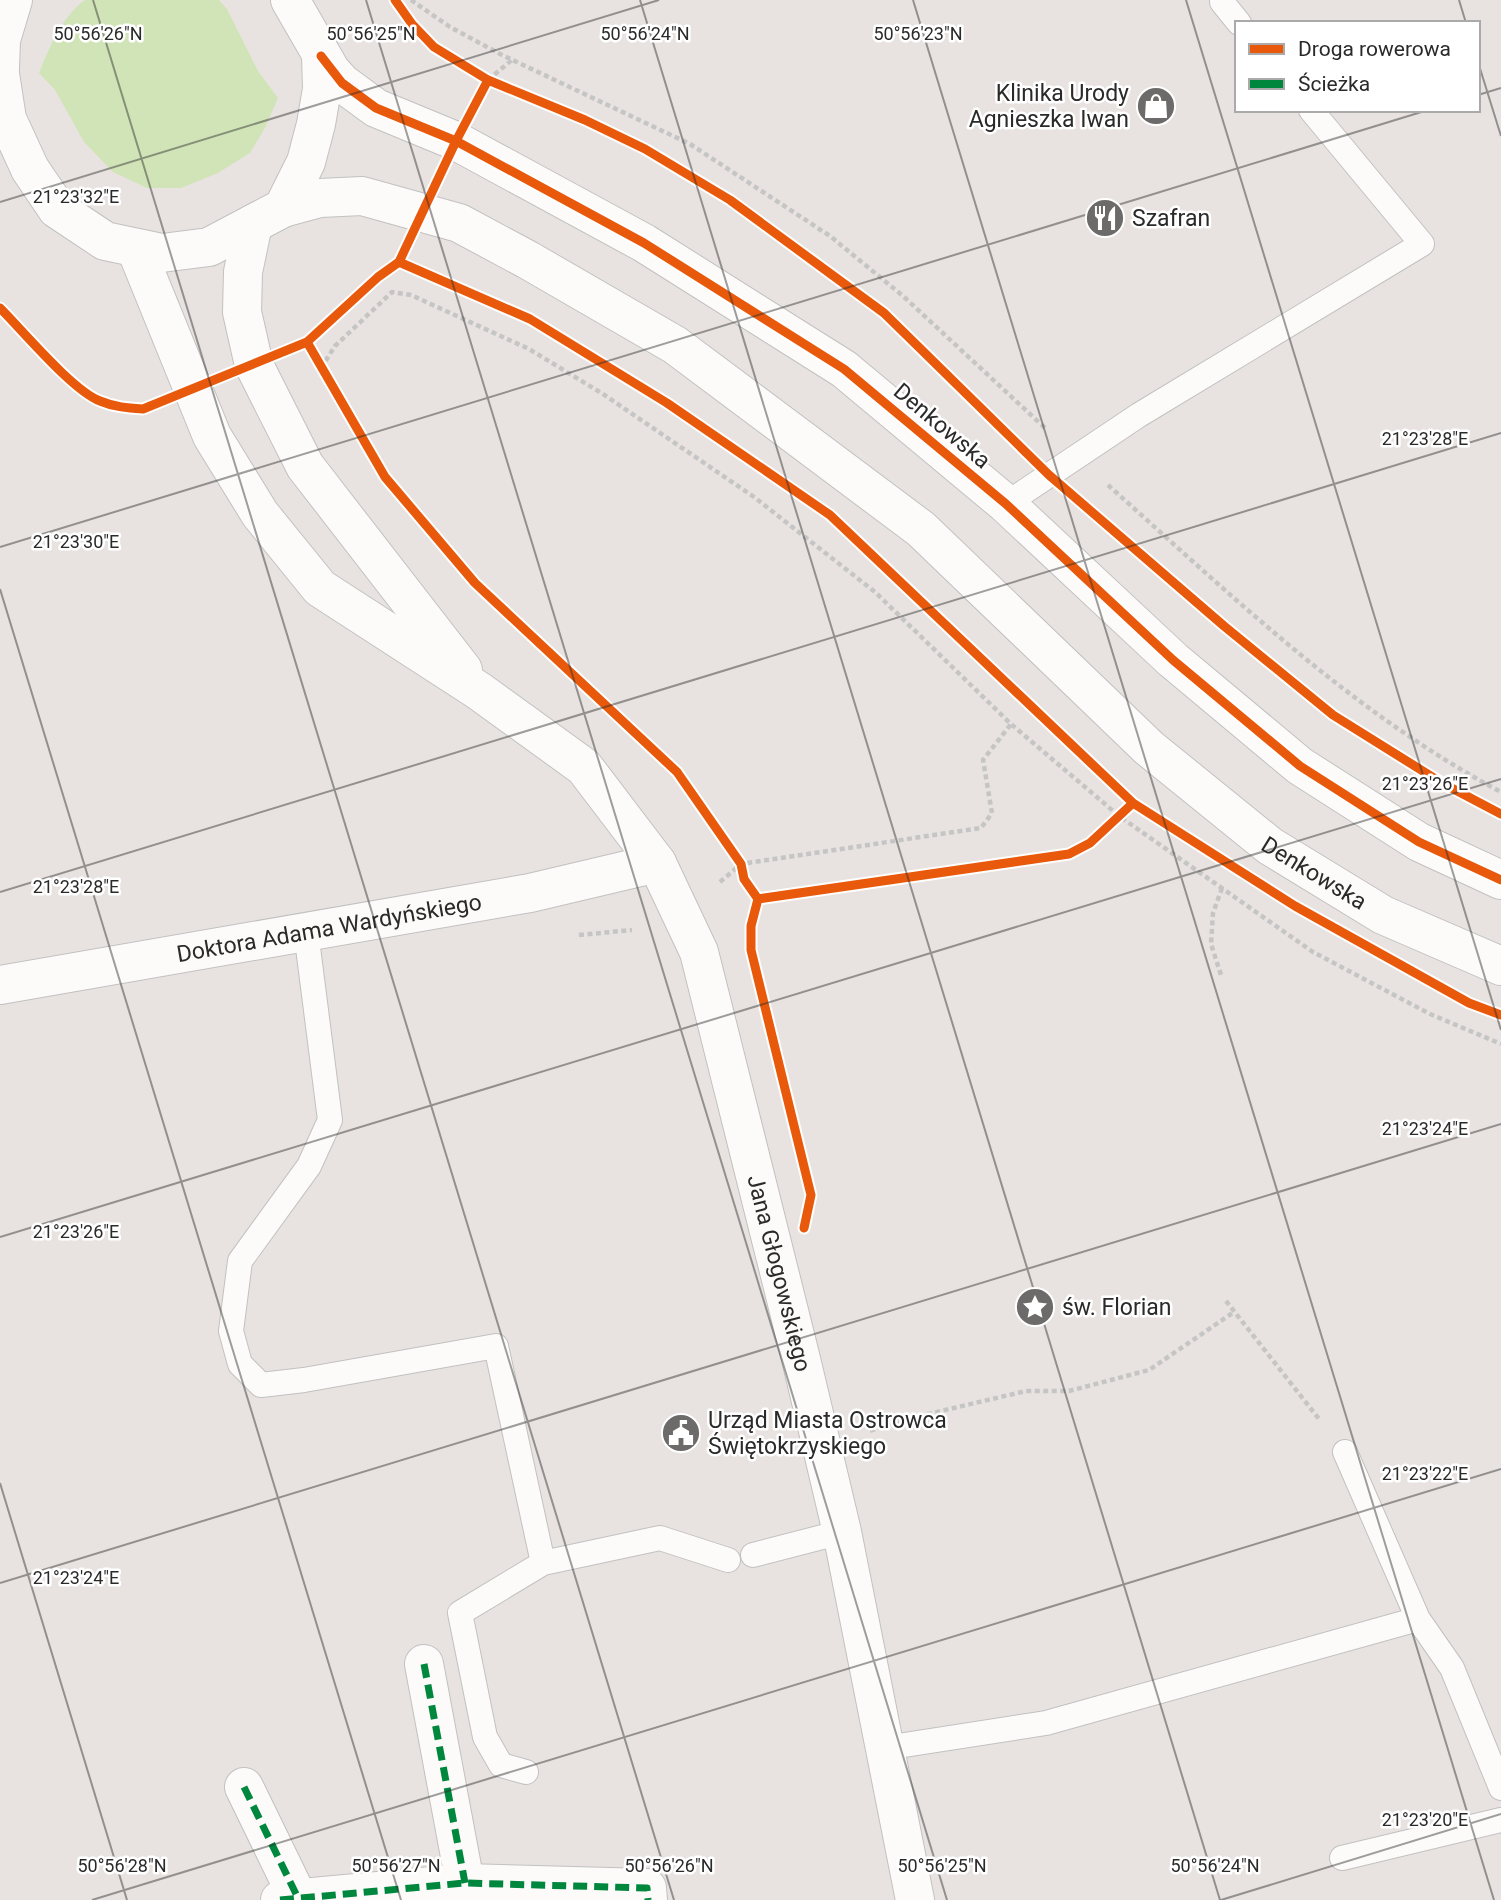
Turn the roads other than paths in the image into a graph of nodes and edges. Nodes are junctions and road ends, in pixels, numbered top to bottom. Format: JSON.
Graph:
{"nodes":[{"id":1,"x":13,"y":0,"type":"edge"},
{"id":2,"x":290,"y":0,"type":"edge"},
{"id":3,"x":1222,"y":2,"type":"dead end"},
{"id":4,"x":1237,"y":21,"type":"edge"},
{"id":5,"x":321,"y":56,"type":"junction"},
{"id":6,"x":0,"y":68,"type":"edge"},
{"id":7,"x":0,"y":74,"type":"edge"},
{"id":8,"x":1313,"y":112,"type":"edge"},
{"id":9,"x":4,"y":117,"type":"edge"},
{"id":10,"x":268,"y":216,"type":"junction"},
{"id":11,"x":136,"y":249,"type":"junction"},
{"id":12,"x":1006,"y":504,"type":"junction"},
{"id":13,"x":479,"y":691,"type":"junction"},
{"id":14,"x":657,"y":863,"type":"junction"},
{"id":15,"x":1501,"y":880,"type":"edge"},
{"id":16,"x":306,"y":932,"type":"junction"},
{"id":17,"x":1501,"y":966,"type":"edge"},
{"id":18,"x":1,"y":984,"type":"edge"},
{"id":19,"x":1345,"y":1452,"type":"road end"},
{"id":20,"x":842,"y":1532,"type":"junction"},
{"id":21,"x":753,"y":1555,"type":"dead end"},
{"id":22,"x":728,"y":1560,"type":"dead end"},
{"id":23,"x":543,"y":1563,"type":"junction"},
{"id":24,"x":1418,"y":1619,"type":"junction"},
{"id":25,"x":424,"y":1664,"type":"dead end"},
{"id":26,"x":885,"y":1748,"type":"junction"},
{"id":27,"x":526,"y":1772,"type":"dead end"},
{"id":28,"x":244,"y":1787,"type":"dead end"},
{"id":29,"x":1501,"y":1788,"type":"edge"},
{"id":30,"x":1501,"y":1820,"type":"edge"},
{"id":31,"x":1342,"y":1858,"type":"dead end"},
{"id":32,"x":465,"y":1883,"type":"junction"},
{"id":33,"x":289,"y":1899,"type":"edge"},
{"id":34,"x":648,"y":1900,"type":"edge"},
{"id":35,"x":915,"y":1900,"type":"edge"}],
"edges":[{"from":1,"to":6,"type":"street"},
{"from":2,"to":5,"type":"street","name":"Denkowska"},
{"from":3,"to":4,"type":"lane"},
{"from":5,"to":10,"type":"street"},
{"from":5,"to":12,"type":"street","name":"Denkowska"},
{"from":7,"to":9,"type":"street","name":"Denkowska"},
{"from":8,"to":12,"type":"lane"},
{"from":9,"to":11,"type":"street","name":"Denkowska"},
{"from":10,"to":11,"type":"street","name":"Denkowska"},
{"from":10,"to":13,"type":"street"},
{"from":10,"to":17,"type":"street","name":"Denkowska"},
{"from":11,"to":13,"type":"street"},
{"from":12,"to":15,"type":"street","name":"Denkowska"},
{"from":13,"to":14,"type":"street","name":"Jana Głogowskiego"},
{"from":14,"to":16,"type":"street","name":"Doktora Adama Wardyńskiego"},
{"from":14,"to":20,"type":"street","name":"Jana Głogowskiego"},
{"from":16,"to":18,"type":"street","name":"Doktora Adama Wardyńskiego"},
{"from":16,"to":23,"type":"lane"},
{"from":19,"to":24,"type":"lane"},
{"from":20,"to":21,"type":"lane"},
{"from":20,"to":26,"type":"street","name":"Jana Głogowskiego"},
{"from":22,"to":23,"type":"lane"},
{"from":23,"to":27,"type":"lane"},
{"from":24,"to":26,"type":"lane"},
{"from":24,"to":29,"type":"lane"},
{"from":25,"to":32,"type":"street"},
{"from":26,"to":35,"type":"street","name":"Jana Głogowskiego"},
{"from":28,"to":33,"type":"street"},
{"from":30,"to":31,"type":"lane"},
{"from":32,"to":33,"type":"street"},
{"from":32,"to":34,"type":"street"}]}
